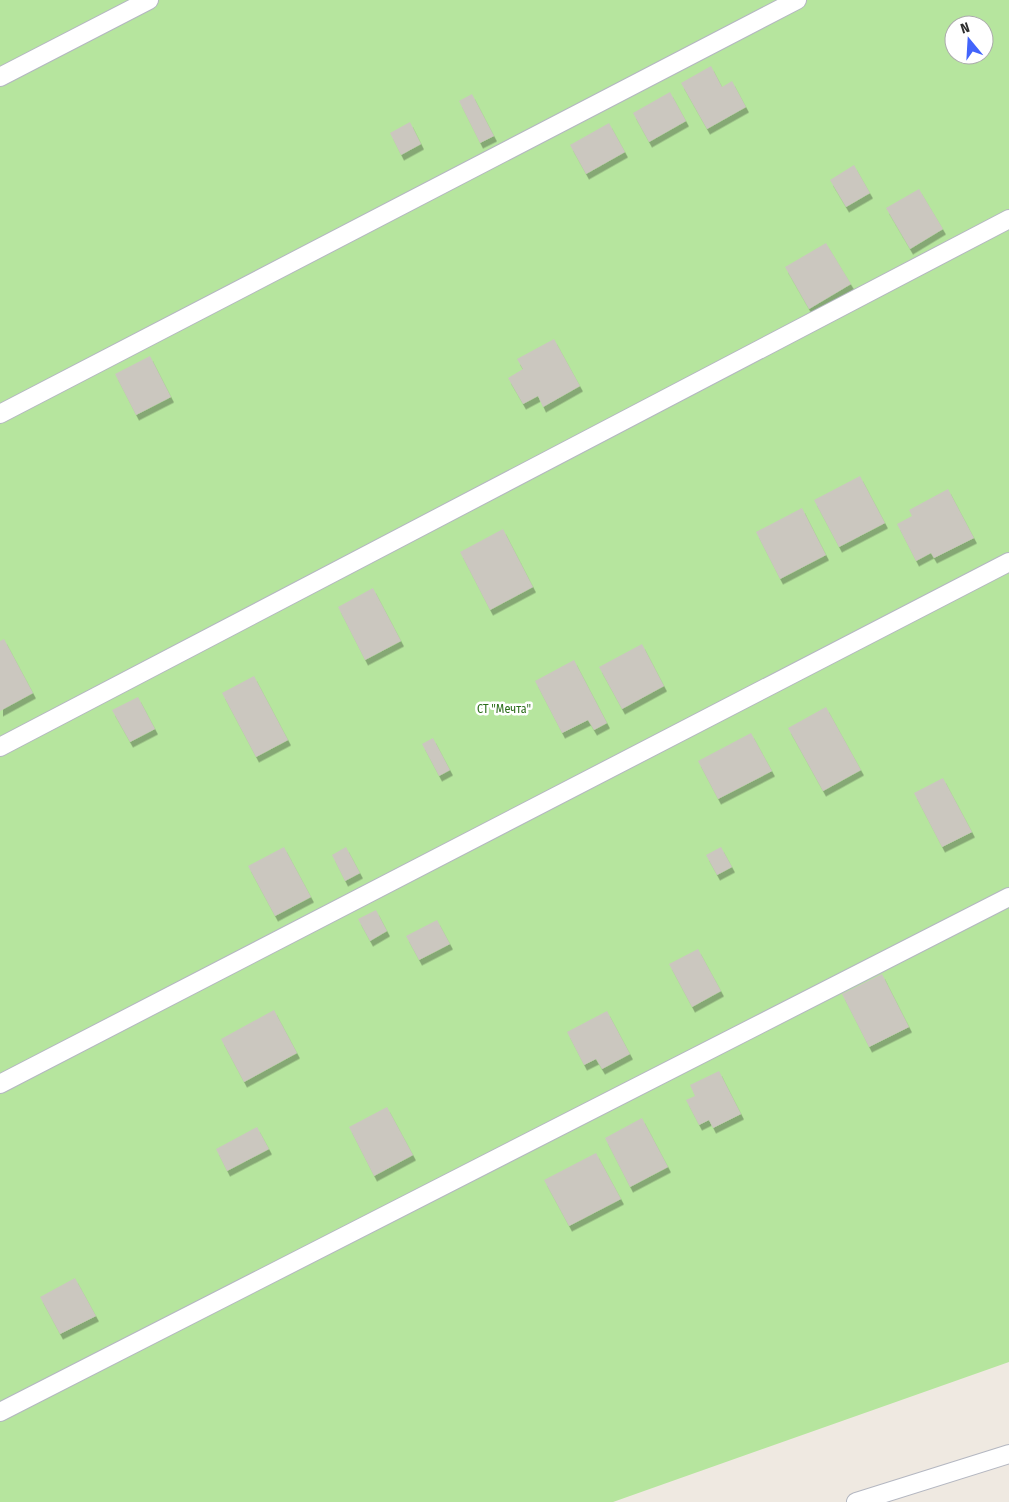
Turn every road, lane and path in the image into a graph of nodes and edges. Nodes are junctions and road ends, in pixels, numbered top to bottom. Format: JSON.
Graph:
{"nodes":[{"id":1,"x":149,"y":0,"type":"edge"},
{"id":2,"x":797,"y":0,"type":"edge"},
{"id":3,"x":0,"y":77,"type":"edge"},
{"id":4,"x":1009,"y":218,"type":"edge"},
{"id":5,"x":0,"y":414,"type":"edge"},
{"id":6,"x":1009,"y":562,"type":"edge"},
{"id":7,"x":0,"y":747,"type":"edge"},
{"id":8,"x":1009,"y":897,"type":"edge"},
{"id":9,"x":0,"y":1084,"type":"edge"},
{"id":10,"x":0,"y":1412,"type":"edge"},
{"id":11,"x":1009,"y":1454,"type":"edge"},
{"id":12,"x":856,"y":1502,"type":"edge"}],
"edges":[{"from":1,"to":3,"type":"lane"},
{"from":2,"to":5,"type":"lane"},
{"from":4,"to":7,"type":"lane"},
{"from":6,"to":9,"type":"lane"},
{"from":8,"to":10,"type":"lane"},
{"from":11,"to":12,"type":"lane"}]}
